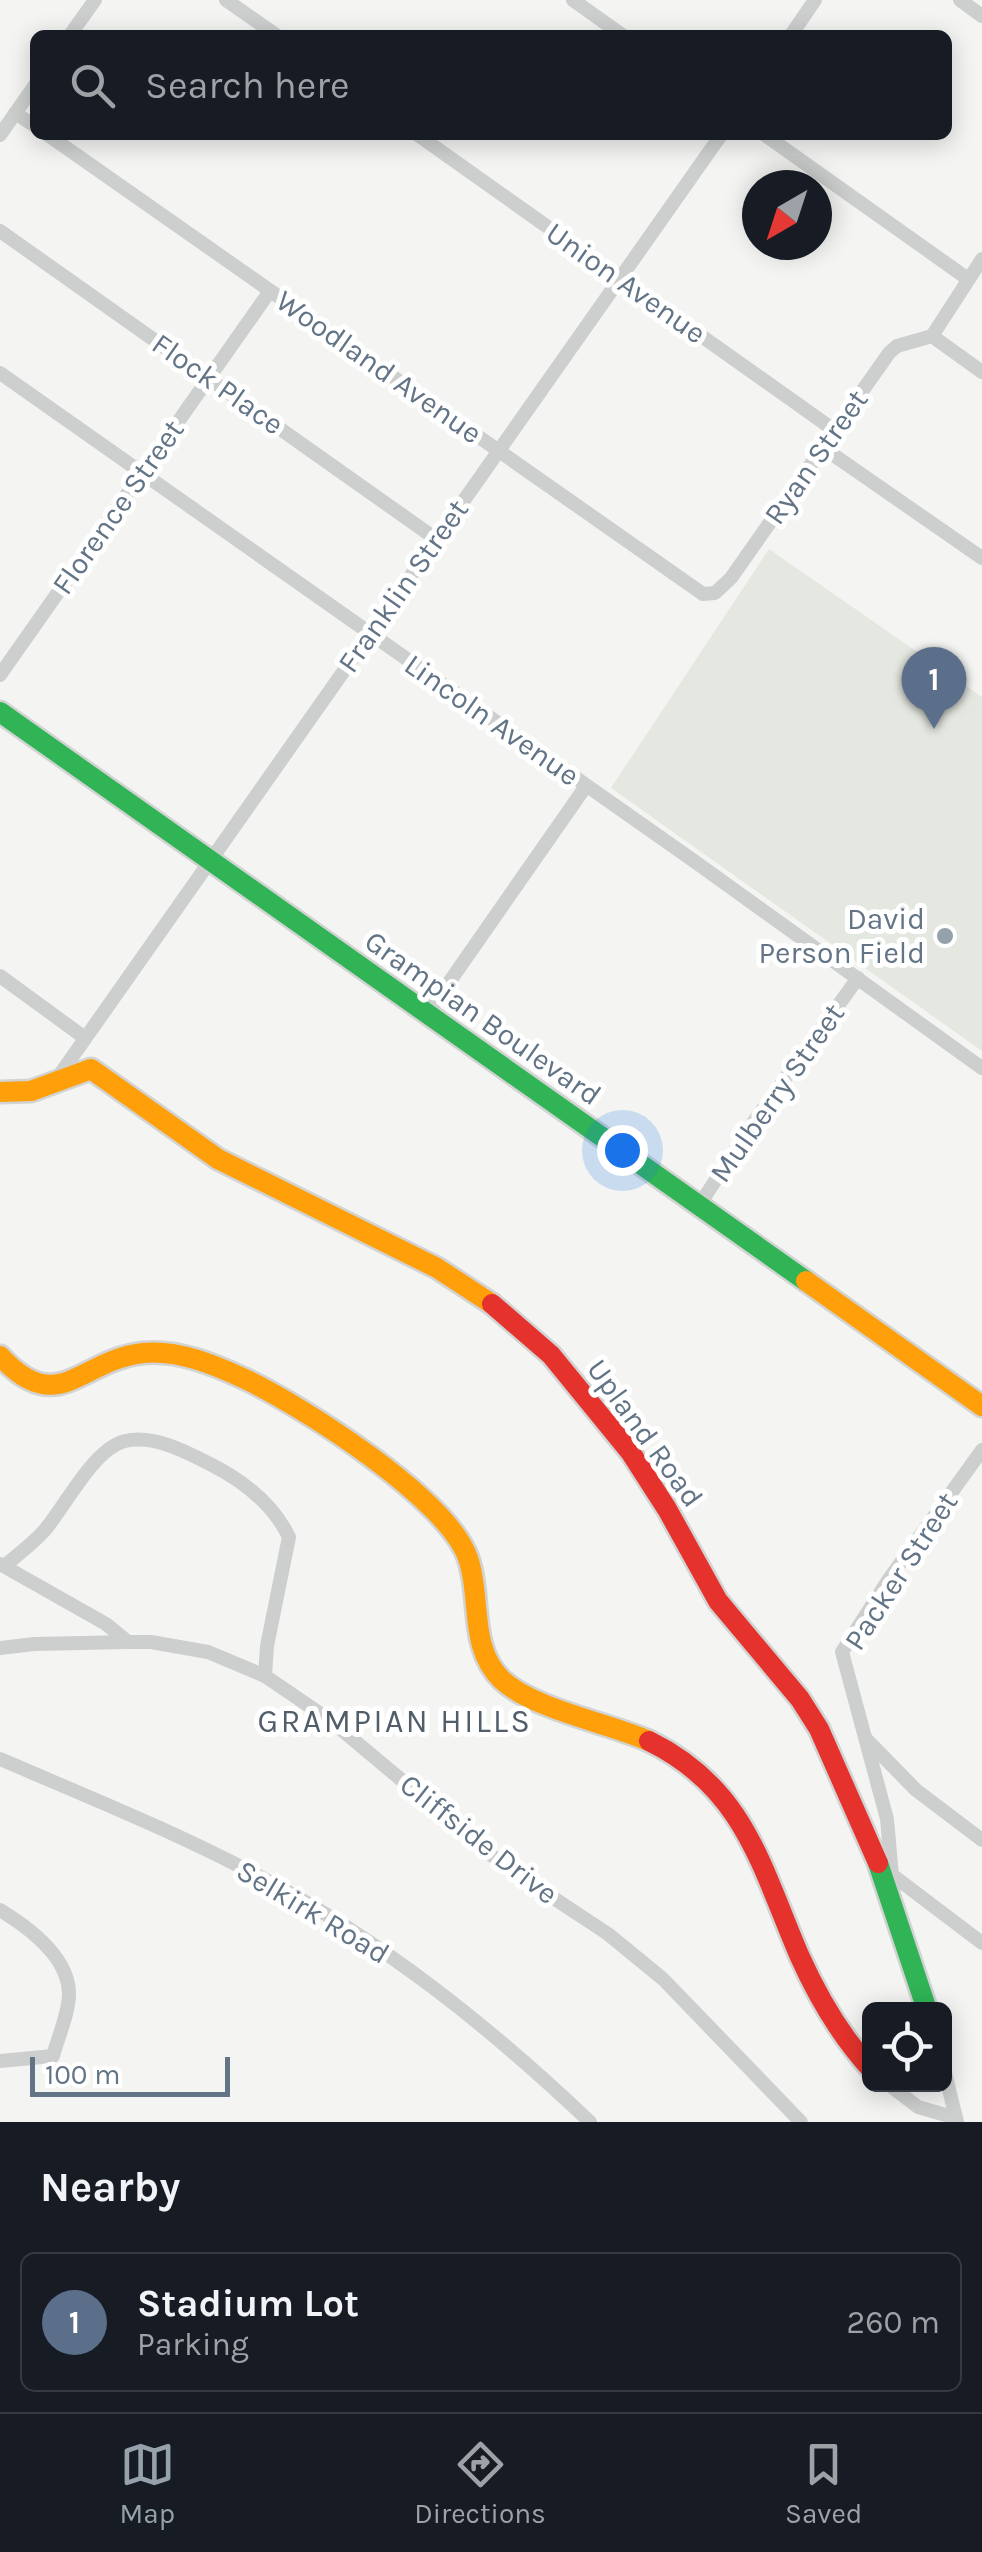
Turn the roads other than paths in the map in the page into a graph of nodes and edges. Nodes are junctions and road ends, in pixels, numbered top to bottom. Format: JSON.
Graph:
{"nodes":[{"id":1,"x":95,"y":0,"type":"edge"},
{"id":2,"x":226,"y":0,"type":"edge"},
{"id":3,"x":573,"y":0,"type":"edge"},
{"id":4,"x":815,"y":0,"type":"edge"},
{"id":5,"x":960,"y":0,"type":"edge"},
{"id":6,"x":982,"y":16,"type":"edge"},
{"id":7,"x":74,"y":30,"type":"edge"},
{"id":8,"x":269,"y":30,"type":"edge"},
{"id":9,"x":615,"y":30,"type":"edge"},
{"id":10,"x":794,"y":30,"type":"edge"},
{"id":11,"x":30,"y":92,"type":"edge"},
{"id":12,"x":16,"y":113,"type":"junction"},
{"id":13,"x":30,"y":123,"type":"edge"},
{"id":14,"x":1,"y":132,"type":"edge"},
{"id":15,"x":55,"y":140,"type":"edge"},
{"id":16,"x":425,"y":140,"type":"edge"},
{"id":17,"x":717,"y":140,"type":"edge"},
{"id":18,"x":772,"y":140,"type":"edge"},
{"id":19,"x":0,"y":231,"type":"edge"},
{"id":20,"x":982,"y":259,"type":"edge"},
{"id":21,"x":620,"y":279,"type":"junction"},
{"id":22,"x":968,"y":279,"type":"junction"},
{"id":23,"x":270,"y":290,"type":"junction"},
{"id":24,"x":932,"y":336,"type":"junction"},
{"id":25,"x":982,"y":372,"type":"edge"},
{"id":26,"x":0,"y":373,"type":"edge"},
{"id":27,"x":209,"y":377,"type":"junction"},
{"id":28,"x":834,"y":430,"type":"junction"},
{"id":29,"x":822,"y":447,"type":"junction"},
{"id":30,"x":498,"y":452,"type":"junction"},
{"id":31,"x":141,"y":473,"type":"junction"},
{"id":32,"x":436,"y":539,"type":"junction"},
{"id":33,"x":982,"y":558,"type":"edge"},
{"id":34,"x":712,"y":594,"type":"joint"},
{"id":35,"x":368,"y":634,"type":"junction"},
{"id":36,"x":0,"y":674,"type":"edge"},
{"id":37,"x":0,"y":712,"type":"edge"},
{"id":38,"x":586,"y":786,"type":"junction"},
{"id":39,"x":208,"y":860,"type":"junction"},
{"id":40,"x":0,"y":976,"type":"edge"},
{"id":41,"x":858,"y":978,"type":"junction"},
{"id":42,"x":427,"y":1014,"type":"junction"},
{"id":43,"x":85,"y":1038,"type":"junction"},
{"id":44,"x":982,"y":1068,"type":"edge"},
{"id":45,"x":52,"y":1085,"type":"junction"},
{"id":46,"x":0,"y":1092,"type":"edge"},
{"id":47,"x":698,"y":1207,"type":"junction"},
{"id":48,"x":0,"y":1356,"type":"edge"},
{"id":49,"x":982,"y":1406,"type":"edge"},
{"id":50,"x":982,"y":1450,"type":"edge"},
{"id":51,"x":2,"y":1565,"type":"edge"},
{"id":52,"x":128,"y":1642,"type":"junction"},
{"id":53,"x":0,"y":1648,"type":"edge"},
{"id":54,"x":266,"y":1676,"type":"junction"},
{"id":55,"x":864,"y":1736,"type":"junction"},
{"id":56,"x":0,"y":1760,"type":"edge"},
{"id":57,"x":982,"y":1840,"type":"edge"},
{"id":58,"x":885,"y":1870,"type":"junction"},
{"id":59,"x":0,"y":1910,"type":"edge"},
{"id":60,"x":982,"y":1944,"type":"edge"},
{"id":61,"x":926,"y":2002,"type":"edge"},
{"id":62,"x":862,"y":2057,"type":"edge"},
{"id":63,"x":0,"y":2060,"type":"edge"},
{"id":64,"x":898,"y":2092,"type":"edge"},
{"id":65,"x":949,"y":2092,"type":"edge"},
{"id":66,"x":956,"y":2120,"type":"edge"},
{"id":67,"x":590,"y":2122,"type":"edge"},
{"id":68,"x":802,"y":2122,"type":"edge"}],
"edges":[{"from":1,"to":7,"type":"street"},
{"from":2,"to":8,"type":"street"},
{"from":3,"to":9,"type":"street"},
{"from":4,"to":10,"type":"street"},
{"from":5,"to":6,"type":"street"},
{"from":11,"to":12,"type":"street"},
{"from":12,"to":13,"type":"street"},
{"from":12,"to":14,"type":"street"},
{"from":15,"to":23,"type":"street","name":"Woodland Avenue"},
{"from":16,"to":21,"type":"street","name":"Union Avenue"},
{"from":17,"to":21,"type":"street","name":"Franklin Street"},
{"from":18,"to":22,"type":"street"},
{"from":19,"to":27,"type":"street","name":"Flock Place"},
{"from":20,"to":22,"type":"street"},
{"from":21,"to":28,"type":"street","name":"Union Avenue"},
{"from":21,"to":30,"type":"street","name":"Franklin Street"},
{"from":22,"to":24,"type":"street"},
{"from":23,"to":27,"type":"street","name":"Florence Street"},
{"from":23,"to":30,"type":"street","name":"Woodland Avenue"},
{"from":24,"to":25,"type":"street"},
{"from":24,"to":28,"type":"street","name":"Ryan Street"},
{"from":26,"to":31,"type":"street","name":"Lincoln Avenue"},
{"from":27,"to":31,"type":"street","name":"Florence Street"},
{"from":27,"to":32,"type":"street","name":"Flock Place"},
{"from":28,"to":29,"type":"street","name":"Ryan Street"},
{"from":29,"to":33,"type":"street"},
{"from":29,"to":34,"type":"street","name":"Ryan Street"},
{"from":30,"to":32,"type":"street","name":"Franklin Street"},
{"from":30,"to":34,"type":"street","name":"Woodland Avenue"},
{"from":31,"to":35,"type":"street","name":"Lincoln Avenue"},
{"from":31,"to":36,"type":"street","name":"Florence Street"},
{"from":32,"to":35,"type":"street","name":"Franklin Street"},
{"from":35,"to":38,"type":"street","name":"Lincoln Avenue"},
{"from":35,"to":39,"type":"street","name":"Franklin Street"},
{"from":37,"to":39,"type":"street","name":"Grampian Boulevard"},
{"from":38,"to":41,"type":"street","name":"Lincoln Avenue"},
{"from":38,"to":42,"type":"street"},
{"from":39,"to":42,"type":"street","name":"Grampian Boulevard"},
{"from":39,"to":43,"type":"street","name":"Franklin Street"},
{"from":40,"to":43,"type":"street"},
{"from":41,"to":44,"type":"street","name":"Lincoln Avenue"},
{"from":41,"to":47,"type":"street","name":"Mulberry Street"},
{"from":42,"to":47,"type":"street","name":"Grampian Boulevard"},
{"from":43,"to":45,"type":"street"},
{"from":45,"to":46,"type":"street","name":"Upland Road"},
{"from":45,"to":58,"type":"street","name":"Upland Road"},
{"from":47,"to":49,"type":"street","name":"Grampian Boulevard"},
{"from":48,"to":62,"type":"street"},
{"from":50,"to":55,"type":"street","name":"Packer Street"},
{"from":51,"to":52,"type":"street"},
{"from":51,"to":54,"type":"street"},
{"from":52,"to":53,"type":"street","name":"Cliffside Drive"},
{"from":52,"to":54,"type":"street","name":"Cliffside Drive"},
{"from":54,"to":68,"type":"street","name":"Cliffside Drive"},
{"from":55,"to":57,"type":"street"},
{"from":55,"to":58,"type":"street","name":"Packer Street"},
{"from":56,"to":67,"type":"street","name":"Selkirk Road"},
{"from":58,"to":60,"type":"street"},
{"from":58,"to":61,"type":"street","name":"Upland Road"},
{"from":59,"to":63,"type":"street"},
{"from":64,"to":66,"type":"street"},
{"from":65,"to":66,"type":"street"}]}
